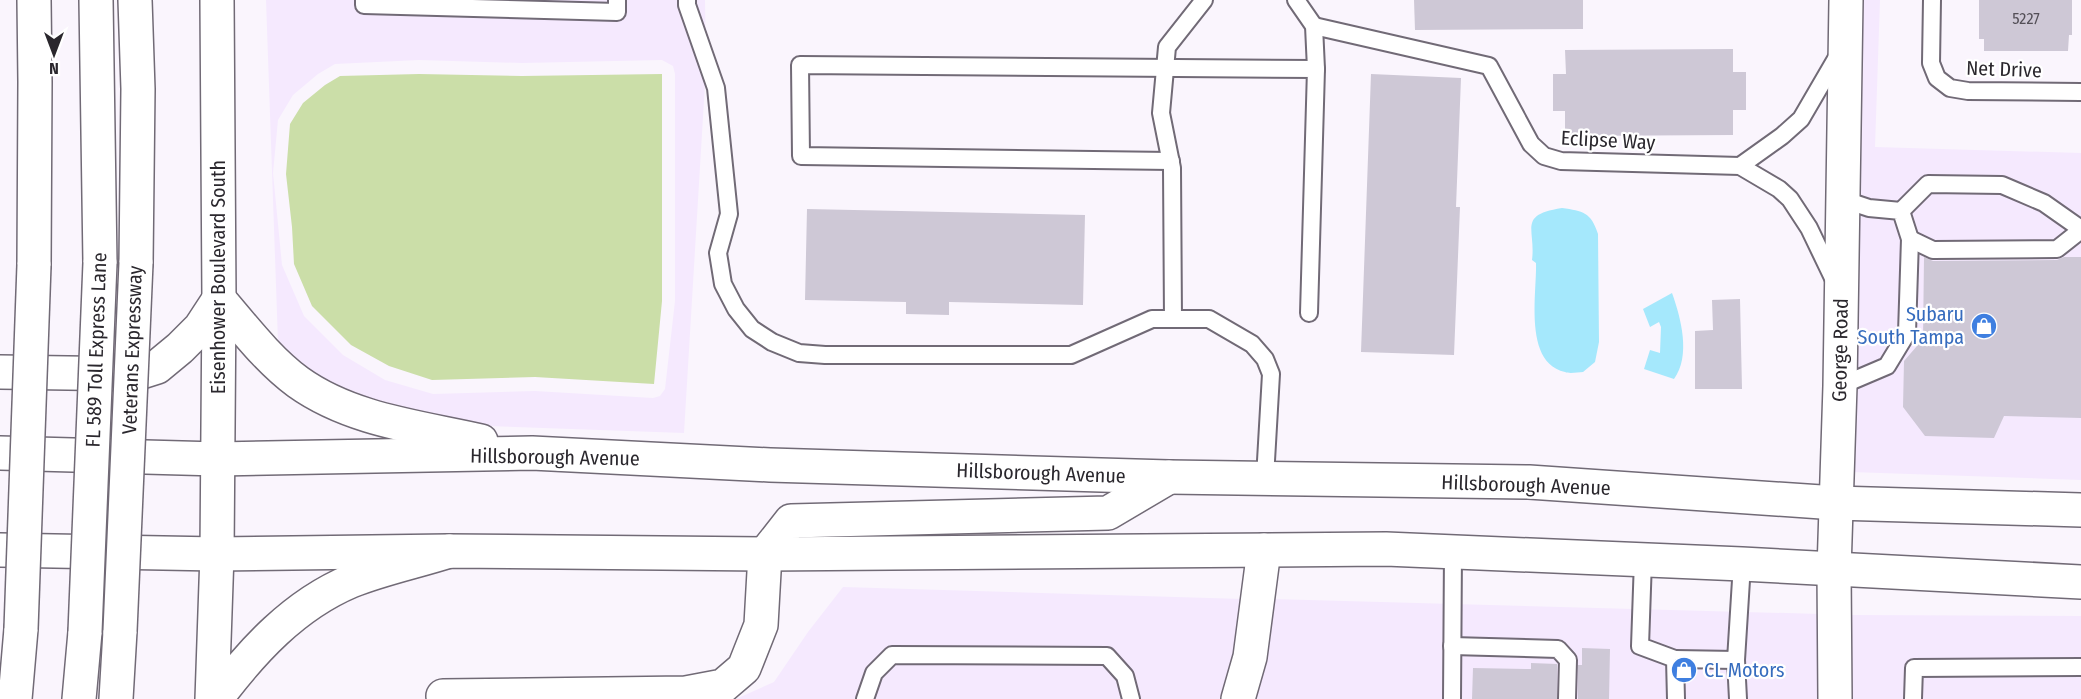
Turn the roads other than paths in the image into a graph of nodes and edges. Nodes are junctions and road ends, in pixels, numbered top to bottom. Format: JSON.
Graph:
{"nodes":[{"id":1,"x":34,"y":0,"type":"edge"},
{"id":2,"x":96,"y":0,"type":"edge"},
{"id":3,"x":135,"y":0,"type":"edge"},
{"id":4,"x":217,"y":0,"type":"edge"},
{"id":5,"x":364,"y":0,"type":"edge"},
{"id":6,"x":617,"y":0,"type":"edge"},
{"id":7,"x":687,"y":0,"type":"edge"},
{"id":8,"x":1204,"y":0,"type":"edge"},
{"id":9,"x":1296,"y":0,"type":"edge"},
{"id":10,"x":1846,"y":0,"type":"edge"},
{"id":11,"x":1932,"y":0,"type":"edge"},
{"id":12,"x":1314,"y":26,"type":"junction"},
{"id":13,"x":1845,"y":43,"type":"junction"},
{"id":14,"x":1165,"y":69,"type":"junction"},
{"id":15,"x":1316,"y":69,"type":"junction"},
{"id":16,"x":2081,"y":92,"type":"edge"},
{"id":17,"x":1170,"y":161,"type":"junction"},
{"id":18,"x":1740,"y":166,"type":"junction"},
{"id":19,"x":1842,"y":199,"type":"junction"},
{"id":20,"x":1901,"y":211,"type":"junction"},
{"id":21,"x":2081,"y":229,"type":"edge"},
{"id":22,"x":1910,"y":239,"type":"junction"},
{"id":23,"x":1841,"y":295,"type":"junction"},
{"id":24,"x":219,"y":299,"type":"junction"},
{"id":25,"x":1309,"y":313,"type":"dead end"},
{"id":26,"x":1173,"y":319,"type":"junction"},
{"id":27,"x":0,"y":372,"type":"edge"},
{"id":28,"x":1840,"y":386,"type":"junction"},
{"id":29,"x":0,"y":453,"type":"edge"},
{"id":30,"x":532,"y":453,"type":"junction"},
{"id":31,"x":218,"y":459,"type":"junction"},
{"id":32,"x":1169,"y":477,"type":"junction"},
{"id":33,"x":1265,"y":478,"type":"junction"},
{"id":34,"x":1836,"y":503,"type":"junction"},
{"id":35,"x":2081,"y":510,"type":"edge"},
{"id":36,"x":0,"y":550,"type":"edge"},
{"id":37,"x":1264,"y":550,"type":"junction"},
{"id":38,"x":449,"y":551,"type":"junction"},
{"id":39,"x":1453,"y":552,"type":"junction"},
{"id":40,"x":217,"y":554,"type":"junction"},
{"id":41,"x":765,"y":554,"type":"junction"},
{"id":42,"x":1643,"y":560,"type":"junction"},
{"id":43,"x":1742,"y":564,"type":"junction"},
{"id":44,"x":1834,"y":570,"type":"junction"},
{"id":45,"x":2081,"y":582,"type":"edge"},
{"id":46,"x":1452,"y":645,"type":"junction"},
{"id":47,"x":1674,"y":659,"type":"junction"},
{"id":48,"x":1736,"y":660,"type":"junction"},
{"id":49,"x":2081,"y":667,"type":"edge"},
{"id":50,"x":443,"y":696,"type":"dead end"},
{"id":51,"x":545,"y":698,"type":"edge"},
{"id":52,"x":15,"y":699,"type":"edge"},
{"id":53,"x":79,"y":699,"type":"edge"},
{"id":54,"x":116,"y":699,"type":"edge"},
{"id":55,"x":214,"y":699,"type":"edge"},
{"id":56,"x":866,"y":699,"type":"edge"},
{"id":57,"x":1131,"y":699,"type":"edge"},
{"id":58,"x":1238,"y":699,"type":"edge"},
{"id":59,"x":1452,"y":699,"type":"edge"},
{"id":60,"x":1568,"y":699,"type":"edge"},
{"id":61,"x":1676,"y":699,"type":"edge"},
{"id":62,"x":1738,"y":699,"type":"edge"},
{"id":63,"x":1835,"y":699,"type":"edge"},
{"id":64,"x":1913,"y":699,"type":"edge"}],
"edges":[{"from":1,"to":52,"type":"main road","bridge":true},
{"from":2,"to":53,"type":"main road","name":"FL 589 Toll Express Lane","bridge":true},
{"from":3,"to":54,"type":"main road","name":"Veterans Expressway","bridge":true},
{"from":4,"to":24,"type":"main road","name":"Eisenhower Boulevard South"},
{"from":5,"to":6,"type":"lane"},
{"from":7,"to":26,"type":"lane"},
{"from":8,"to":14,"type":"lane"},
{"from":9,"to":12,"type":"lane"},
{"from":10,"to":13,"type":"main road","name":"George Road"},
{"from":11,"to":16,"type":"lane","name":"Net Drive"},
{"from":12,"to":15,"type":"lane"},
{"from":12,"to":18,"type":"lane","name":"Eclipse Way"},
{"from":13,"to":18,"type":"lane"},
{"from":13,"to":19,"type":"main road","name":"George Road"},
{"from":14,"to":15,"type":"lane"},
{"from":14,"to":17,"type":"lane"},
{"from":14,"to":17,"type":"lane"},
{"from":15,"to":25,"type":"lane"},
{"from":17,"to":26,"type":"lane"},
{"from":18,"to":23,"type":"lane"},
{"from":19,"to":20,"type":"lane"},
{"from":19,"to":23,"type":"main road","name":"George Road"},
{"from":20,"to":21,"type":"lane"},
{"from":20,"to":22,"type":"lane"},
{"from":21,"to":22,"type":"lane"},
{"from":22,"to":28,"type":"lane"},
{"from":23,"to":28,"type":"main road","name":"George Road"},
{"from":24,"to":27,"type":"main road"},
{"from":24,"to":30,"type":"main road"},
{"from":24,"to":31,"type":"main road","name":"Eisenhower Boulevard South"},
{"from":26,"to":33,"type":"lane"},
{"from":28,"to":34,"type":"main road","name":"George Road"},
{"from":29,"to":31,"type":"main road","name":"Hillsborough Avenue"},
{"from":30,"to":31,"type":"main road","name":"Hillsborough Avenue"},
{"from":30,"to":32,"type":"main road","name":"Hillsborough Avenue"},
{"from":31,"to":40,"type":"main road","name":"Eisenhower Boulevard South"},
{"from":32,"to":33,"type":"main road","name":"Hillsborough Avenue"},
{"from":32,"to":41,"type":"main road"},
{"from":33,"to":34,"type":"main road","name":"Hillsborough Avenue"},
{"from":34,"to":35,"type":"main road","name":"Hillsborough Avenue"},
{"from":34,"to":44,"type":"main road","name":"George Road"},
{"from":36,"to":40,"type":"main road"},
{"from":37,"to":39,"type":"main road"},
{"from":37,"to":41,"type":"main road"},
{"from":37,"to":58,"type":"main road"},
{"from":38,"to":40,"type":"main road"},
{"from":38,"to":41,"type":"main road"},
{"from":38,"to":55,"type":"main road"},
{"from":39,"to":42,"type":"main road"},
{"from":39,"to":46,"type":"lane"},
{"from":40,"to":55,"type":"main road","name":"Eisenhower Boulevard South"},
{"from":41,"to":51,"type":"main road"},
{"from":42,"to":43,"type":"main road"},
{"from":42,"to":47,"type":"lane"},
{"from":43,"to":44,"type":"main road"},
{"from":43,"to":48,"type":"lane"},
{"from":44,"to":45,"type":"main road"},
{"from":44,"to":63,"type":"main road","name":"George Road"},
{"from":46,"to":59,"type":"lane"},
{"from":46,"to":60,"type":"lane"},
{"from":47,"to":48,"type":"lane"},
{"from":47,"to":61,"type":"lane"},
{"from":48,"to":62,"type":"lane"},
{"from":49,"to":64,"type":"lane"},
{"from":50,"to":51,"type":"main road"},
{"from":56,"to":57,"type":"lane"}]}
